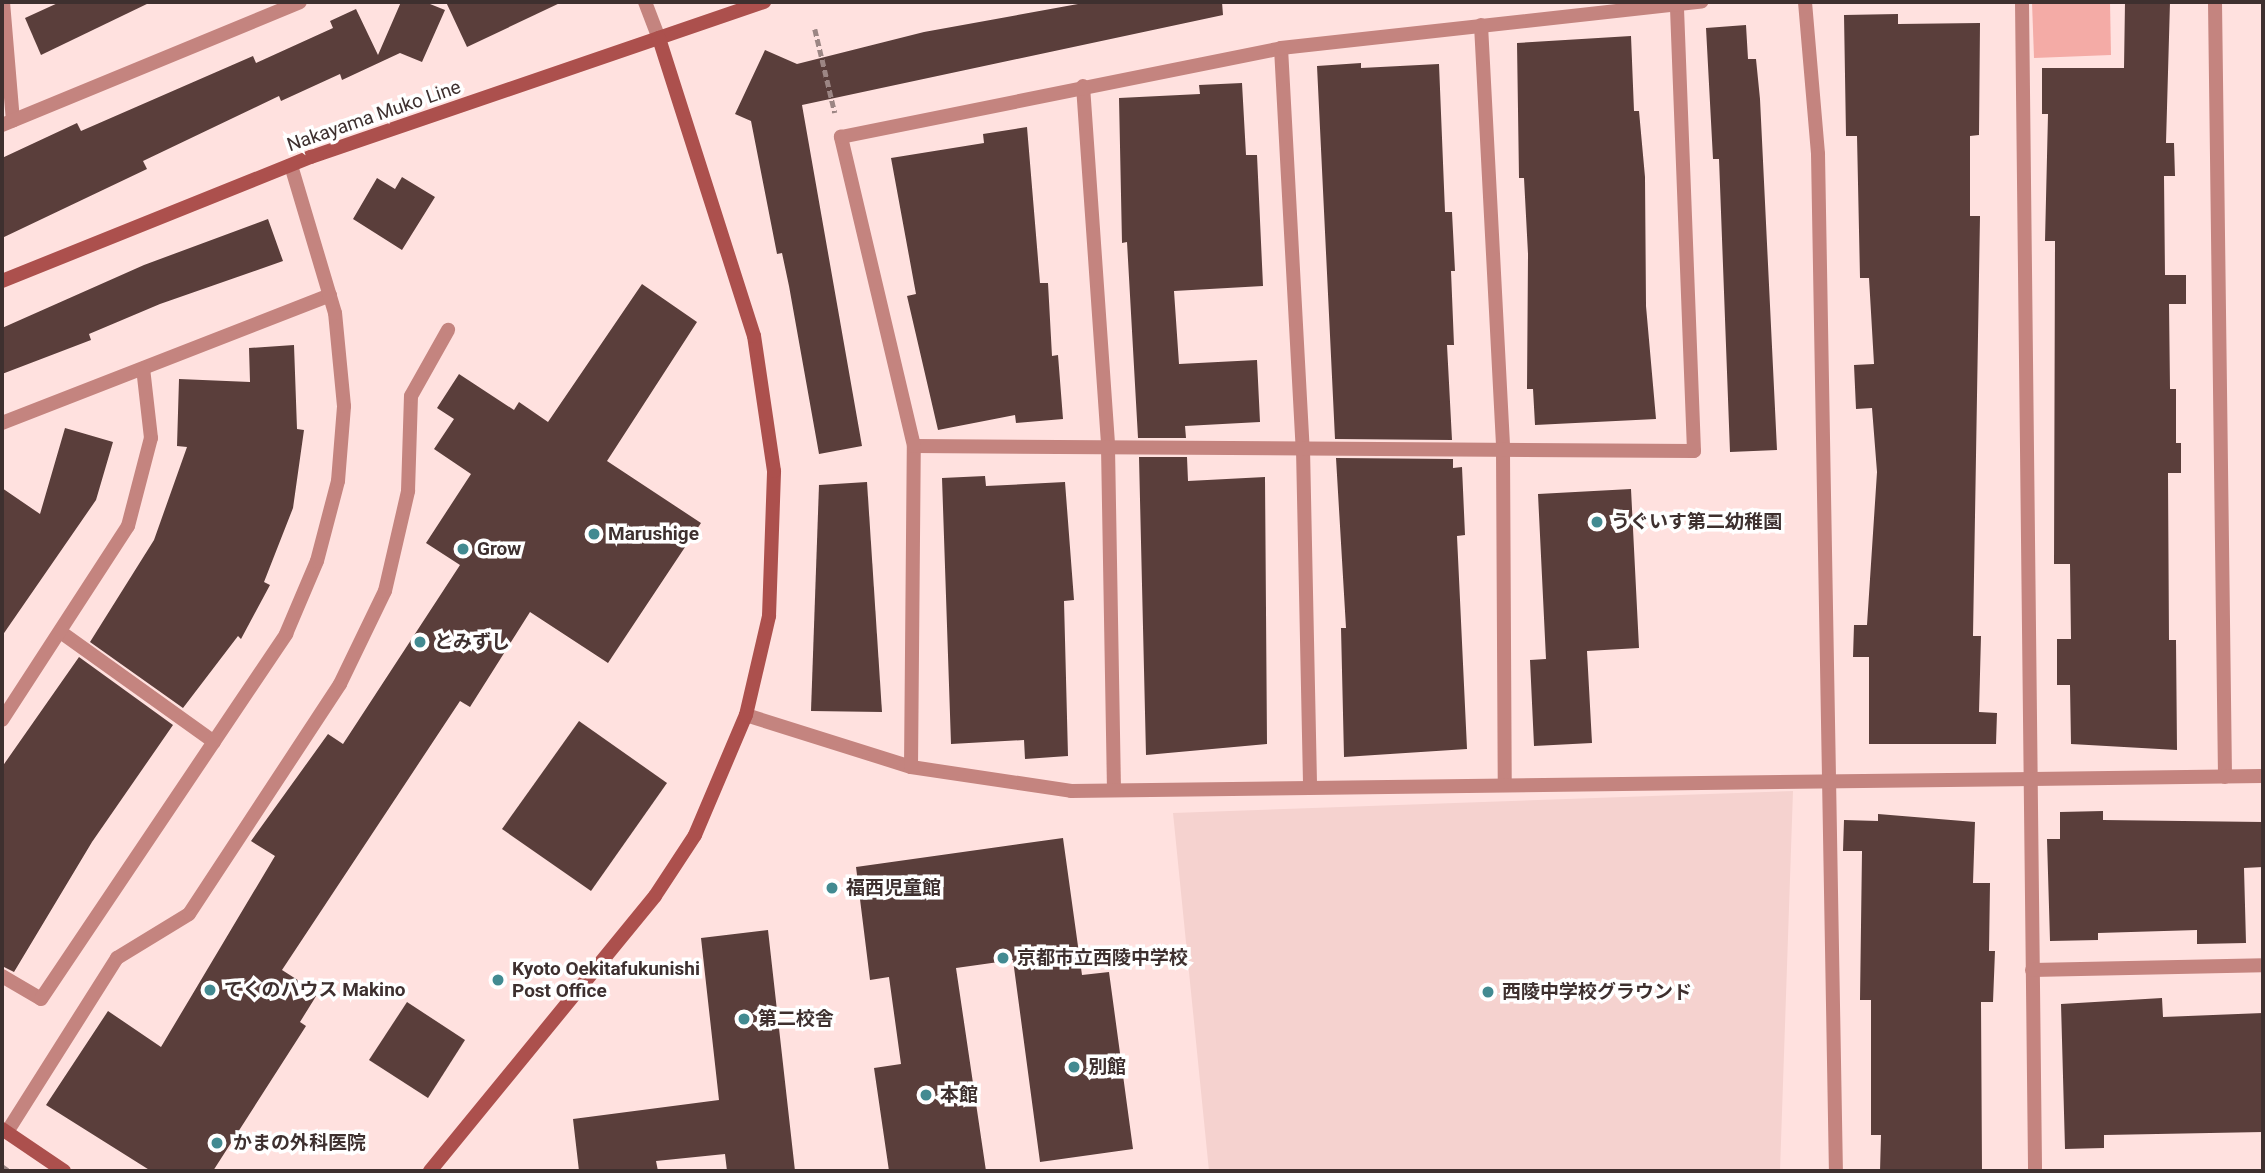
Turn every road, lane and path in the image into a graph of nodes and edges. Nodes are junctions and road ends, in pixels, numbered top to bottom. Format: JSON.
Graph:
{"nodes":[{"id":1,"x":3,"y":2,"type":"edge"},
{"id":2,"x":300,"y":2,"type":"edge"},
{"id":3,"x":645,"y":2,"type":"edge"},
{"id":4,"x":764,"y":2,"type":"edge"},
{"id":5,"x":1701,"y":2,"type":"edge"},
{"id":6,"x":1805,"y":2,"type":"edge"},
{"id":7,"x":2022,"y":2,"type":"edge"},
{"id":8,"x":2215,"y":2,"type":"edge"},
{"id":9,"x":1677,"y":4,"type":"junction"},
{"id":10,"x":1481,"y":25,"type":"junction"},
{"id":11,"x":815,"y":29,"type":"dead end"},
{"id":12,"x":659,"y":38,"type":"junction"},
{"id":13,"x":1281,"y":48,"type":"junction"},
{"id":14,"x":1083,"y":86,"type":"junction"},
{"id":15,"x":7,"y":123,"type":"edge"},
{"id":16,"x":841,"y":136,"type":"junction"},
{"id":17,"x":291,"y":165,"type":"junction"},
{"id":18,"x":2,"y":281,"type":"edge"},
{"id":19,"x":330,"y":295,"type":"junction"},
{"id":20,"x":448,"y":330,"type":"dead end"},
{"id":21,"x":143,"y":368,"type":"junction"},
{"id":22,"x":2,"y":423,"type":"edge"},
{"id":23,"x":914,"y":446,"type":"junction"},
{"id":24,"x":1108,"y":447,"type":"junction"},
{"id":25,"x":1303,"y":449,"type":"junction"},
{"id":26,"x":1503,"y":450,"type":"junction"},
{"id":27,"x":62,"y":633,"type":"junction"},
{"id":28,"x":746,"y":715,"type":"junction"},
{"id":29,"x":2,"y":720,"type":"edge"},
{"id":30,"x":214,"y":742,"type":"junction"},
{"id":31,"x":911,"y":767,"type":"junction"},
{"id":32,"x":2263,"y":776,"type":"edge"},
{"id":33,"x":2225,"y":777,"type":"junction"},
{"id":34,"x":1829,"y":778,"type":"junction"},
{"id":35,"x":2030,"y":780,"type":"junction"},
{"id":36,"x":1505,"y":783,"type":"junction"},
{"id":37,"x":1310,"y":787,"type":"junction"},
{"id":38,"x":1114,"y":790,"type":"junction"},
{"id":39,"x":2263,"y":965,"type":"edge"},
{"id":40,"x":2032,"y":970,"type":"junction"},
{"id":41,"x":2,"y":976,"type":"edge"},
{"id":42,"x":4,"y":1130,"type":"edge"},
{"id":43,"x":2,"y":1166,"type":"edge"},
{"id":44,"x":9,"y":1171,"type":"edge"},
{"id":45,"x":64,"y":1171,"type":"edge"},
{"id":46,"x":430,"y":1171,"type":"edge"},
{"id":47,"x":1836,"y":1171,"type":"edge"},
{"id":48,"x":2035,"y":1171,"type":"edge"}],
"edges":[{"from":1,"to":15,"type":"street"},
{"from":2,"to":15,"type":"street"},
{"from":3,"to":12,"type":"street"},
{"from":4,"to":12,"type":"street","name":"Nakayama Muko Line"},
{"from":5,"to":9,"type":"street"},
{"from":6,"to":34,"type":"street"},
{"from":7,"to":35,"type":"street"},
{"from":8,"to":33,"type":"street"},
{"from":9,"to":10,"type":"street"},
{"from":9,"to":26,"type":"street"},
{"from":10,"to":13,"type":"street"},
{"from":10,"to":26,"type":"street"},
{"from":11,"to":16,"type":"path"},
{"from":12,"to":17,"type":"street","name":"Nakayama Muko Line"},
{"from":12,"to":28,"type":"street"},
{"from":13,"to":14,"type":"street"},
{"from":13,"to":25,"type":"street"},
{"from":14,"to":16,"type":"street"},
{"from":14,"to":24,"type":"street"},
{"from":16,"to":23,"type":"street"},
{"from":17,"to":18,"type":"street","name":"Nakayama Muko Line"},
{"from":17,"to":19,"type":"street"},
{"from":19,"to":21,"type":"street"},
{"from":19,"to":30,"type":"street"},
{"from":20,"to":42,"type":"street"},
{"from":21,"to":22,"type":"street"},
{"from":21,"to":27,"type":"street"},
{"from":23,"to":24,"type":"street"},
{"from":23,"to":31,"type":"street"},
{"from":24,"to":25,"type":"street"},
{"from":24,"to":38,"type":"street"},
{"from":25,"to":26,"type":"street"},
{"from":25,"to":37,"type":"street"},
{"from":26,"to":36,"type":"street"},
{"from":27,"to":29,"type":"street"},
{"from":27,"to":30,"type":"street"},
{"from":28,"to":31,"type":"street"},
{"from":28,"to":46,"type":"street"},
{"from":30,"to":41,"type":"street"},
{"from":31,"to":38,"type":"street"},
{"from":32,"to":33,"type":"street"},
{"from":33,"to":35,"type":"street"},
{"from":34,"to":35,"type":"street"},
{"from":34,"to":36,"type":"street"},
{"from":34,"to":47,"type":"street"},
{"from":35,"to":40,"type":"street"},
{"from":36,"to":37,"type":"street"},
{"from":37,"to":38,"type":"street"},
{"from":39,"to":40,"type":"street"},
{"from":40,"to":48,"type":"street"},
{"from":42,"to":45,"type":"street"},
{"from":43,"to":44,"type":"path"}]}
